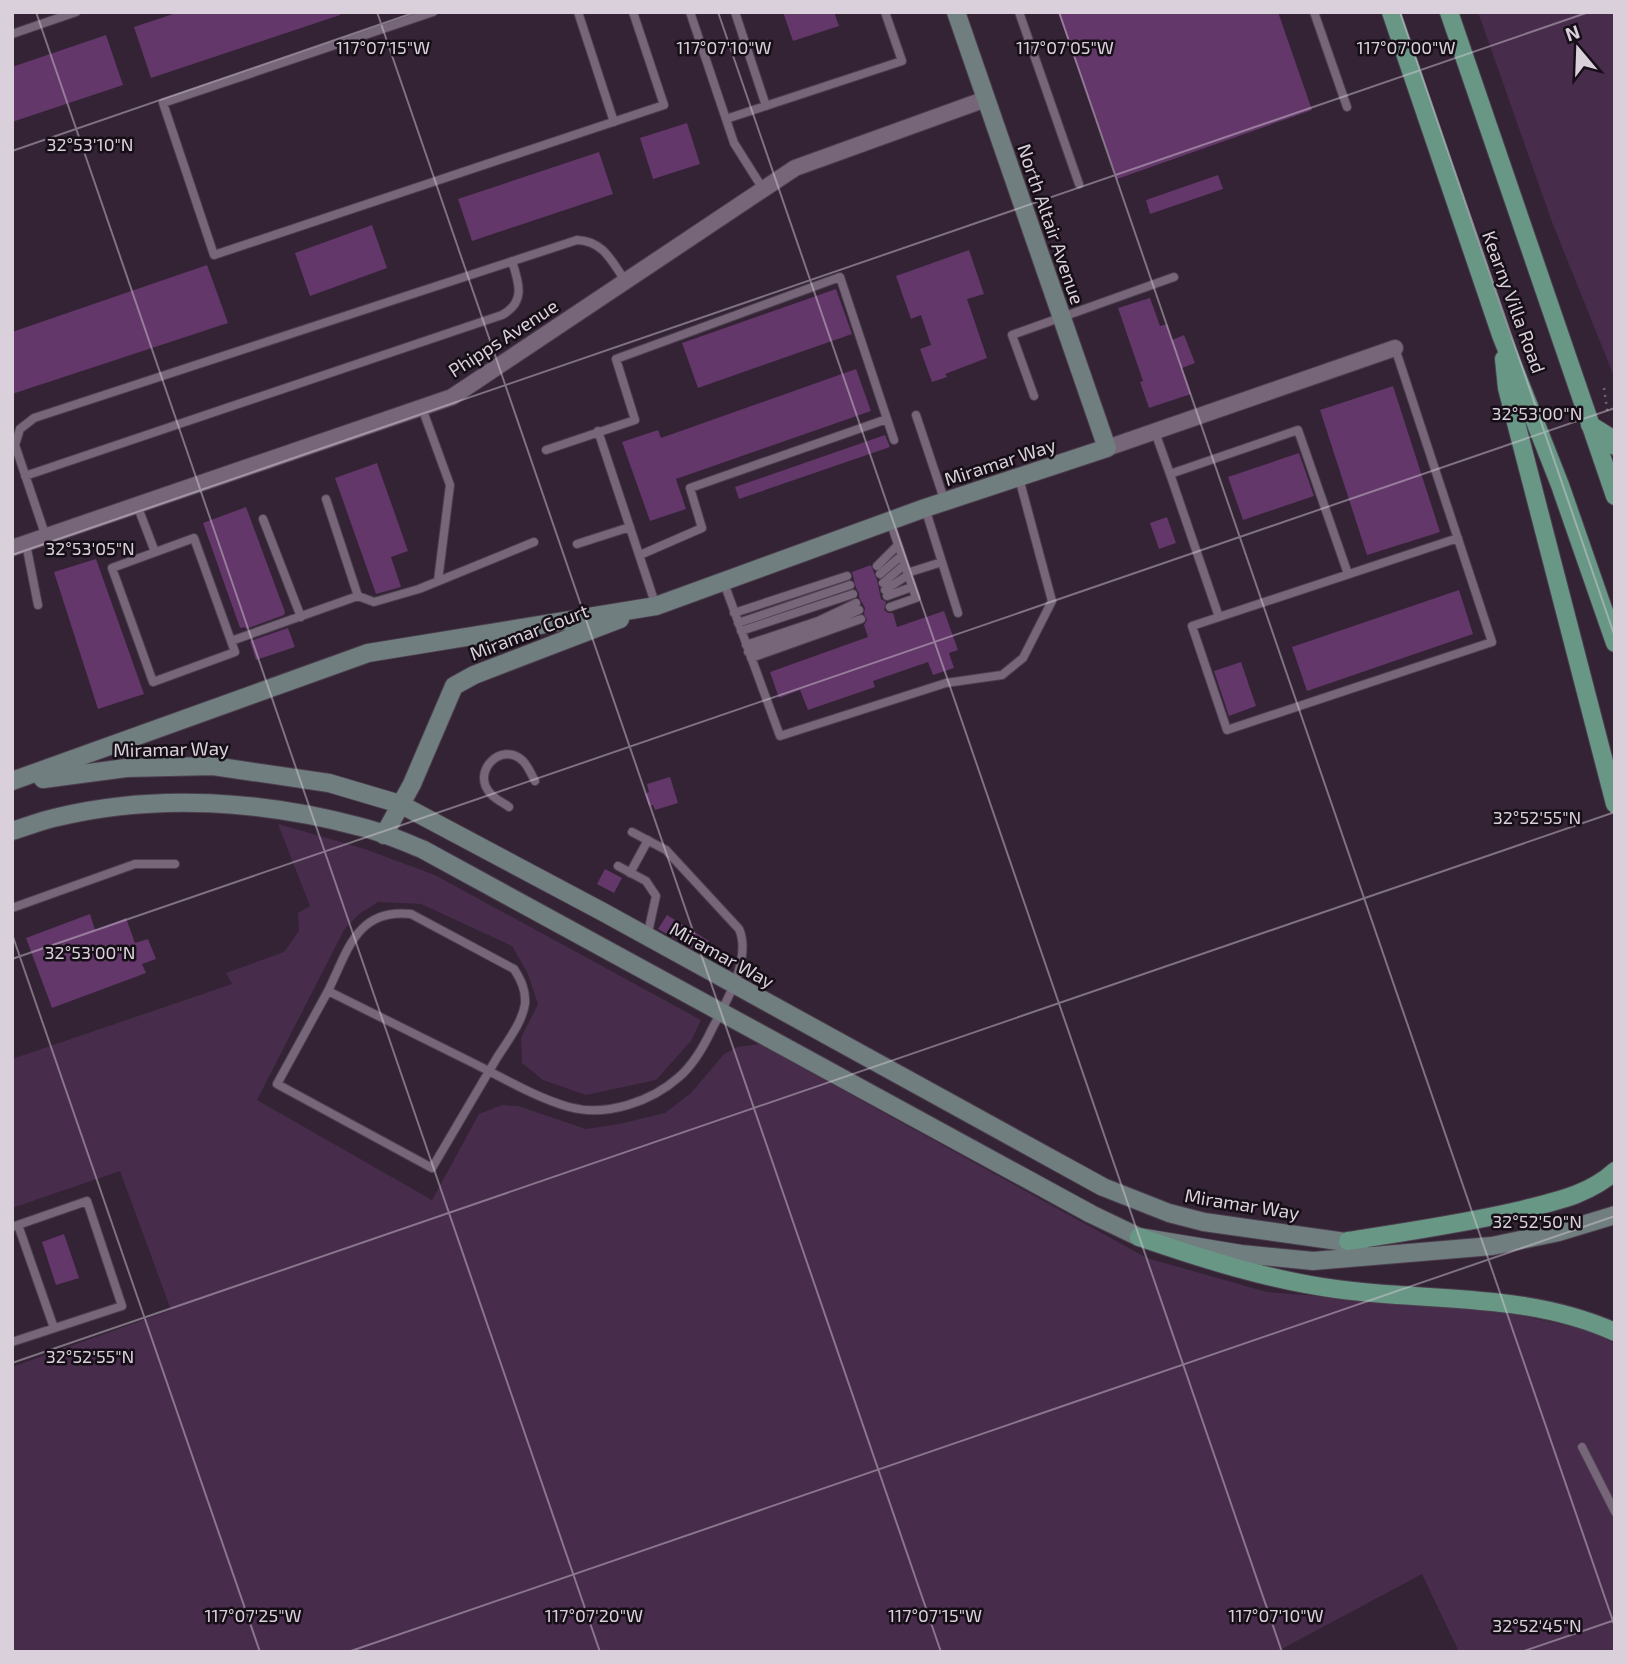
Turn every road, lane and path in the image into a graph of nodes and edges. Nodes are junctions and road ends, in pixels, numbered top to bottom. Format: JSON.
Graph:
{"nodes":[{"id":1,"x":76,"y":12,"type":"edge"},
{"id":2,"x":433,"y":12,"type":"edge"},
{"id":3,"x":578,"y":12,"type":"edge"},
{"id":4,"x":633,"y":12,"type":"edge"},
{"id":5,"x":690,"y":12,"type":"edge"},
{"id":6,"x":735,"y":12,"type":"edge"},
{"id":7,"x":886,"y":12,"type":"edge"},
{"id":8,"x":956,"y":12,"type":"edge"},
{"id":9,"x":1019,"y":12,"type":"edge"},
{"id":10,"x":1314,"y":12,"type":"edge"},
{"id":11,"x":1391,"y":12,"type":"edge"},
{"id":12,"x":1450,"y":12,"type":"edge"},
{"id":13,"x":12,"y":34,"type":"edge"},
{"id":14,"x":986,"y":99,"type":"junction"},
{"id":15,"x":766,"y":106,"type":"junction"},
{"id":16,"x":1347,"y":107,"type":"dead end"},
{"id":17,"x":726,"y":120,"type":"junction"},
{"id":18,"x":614,"y":122,"type":"junction"},
{"id":19,"x":1079,"y":184,"type":"dead end"},
{"id":20,"x":763,"y":189,"type":"junction"},
{"id":21,"x":512,"y":261,"type":"junction"},
{"id":22,"x":1174,"y":277,"type":"dead end"},
{"id":23,"x":626,"y":282,"type":"junction"},
{"id":24,"x":1061,"y":317,"type":"junction"},
{"id":25,"x":1502,"y":335,"type":"junction"},
{"id":26,"x":1395,"y":348,"type":"joint"},
{"id":27,"x":1034,"y":396,"type":"dead end"},
{"id":28,"x":422,"y":407,"type":"junction"},
{"id":29,"x":916,"y":415,"type":"dead end"},
{"id":30,"x":887,"y":419,"type":"junction"},
{"id":31,"x":1590,"y":425,"type":"junction"},
{"id":32,"x":598,"y":431,"type":"junction"},
{"id":33,"x":1155,"y":432,"type":"junction"},
{"id":34,"x":894,"y":440,"type":"dead end"},
{"id":35,"x":1615,"y":446,"type":"edge"},
{"id":36,"x":1107,"y":449,"type":"junction"},
{"id":37,"x":546,"y":450,"type":"dead end"},
{"id":38,"x":1170,"y":474,"type":"junction"},
{"id":39,"x":25,"y":476,"type":"junction"},
{"id":40,"x":1018,"y":478,"type":"junction"},
{"id":41,"x":1615,"y":496,"type":"edge"},
{"id":42,"x":326,"y":499,"type":"dead end"},
{"id":43,"x":945,"y":502,"type":"junction"},
{"id":44,"x":138,"y":505,"type":"junction"},
{"id":45,"x":925,"y":508,"type":"junction"},
{"id":46,"x":263,"y":519,"type":"dead end"},
{"id":47,"x":890,"y":522,"type":"junction"},
{"id":48,"x":630,"y":527,"type":"junction"},
{"id":49,"x":46,"y":537,"type":"junction"},
{"id":50,"x":1458,"y":538,"type":"junction"},
{"id":51,"x":534,"y":542,"type":"dead end"},
{"id":52,"x":577,"y":544,"type":"dead end"},
{"id":53,"x":897,"y":545,"type":"junction"},
{"id":54,"x":19,"y":546,"type":"edge"},
{"id":55,"x":155,"y":552,"type":"junction"},
{"id":56,"x":640,"y":555,"type":"junction"},
{"id":57,"x":942,"y":562,"type":"junction"},
{"id":58,"x":905,"y":567,"type":"junction"},
{"id":59,"x":1348,"y":574,"type":"junction"},
{"id":60,"x":438,"y":581,"type":"junction"},
{"id":61,"x":723,"y":582,"type":"junction"},
{"id":62,"x":882,"y":582,"type":"junction"},
{"id":63,"x":912,"y":587,"type":"junction"},
{"id":64,"x":358,"y":596,"type":"junction"},
{"id":65,"x":855,"y":598,"type":"junction"},
{"id":66,"x":38,"y":605,"type":"dead end"},
{"id":67,"x":656,"y":606,"type":"junction"},
{"id":68,"x":890,"y":607,"type":"dead end"},
{"id":69,"x":734,"y":613,"type":"junction"},
{"id":70,"x":958,"y":613,"type":"dead end"},
{"id":71,"x":300,"y":617,"type":"junction"},
{"id":72,"x":1219,"y":617,"type":"junction"},
{"id":73,"x":739,"y":627,"type":"junction"},
{"id":74,"x":231,"y":641,"type":"junction"},
{"id":75,"x":1615,"y":643,"type":"edge"},
{"id":76,"x":748,"y":651,"type":"junction"},
{"id":77,"x":12,"y":781,"type":"edge"},
{"id":78,"x":534,"y":781,"type":"dead end"},
{"id":79,"x":12,"y":786,"type":"edge"},
{"id":80,"x":400,"y":804,"type":"junction"},
{"id":81,"x":1615,"y":804,"type":"edge"},
{"id":82,"x":509,"y":807,"type":"dead end"},
{"id":83,"x":12,"y":831,"type":"edge"},
{"id":84,"x":632,"y":832,"type":"dead end"},
{"id":85,"x":384,"y":835,"type":"junction"},
{"id":86,"x":648,"y":840,"type":"junction"},
{"id":87,"x":175,"y":864,"type":"dead end"},
{"id":88,"x":618,"y":866,"type":"dead end"},
{"id":89,"x":630,"y":873,"type":"junction"},
{"id":90,"x":12,"y":908,"type":"edge"},
{"id":91,"x":647,"y":937,"type":"junction"},
{"id":92,"x":733,"y":986,"type":"junction"},
{"id":93,"x":328,"y":991,"type":"junction"},
{"id":94,"x":721,"y":1013,"type":"junction"},
{"id":95,"x":489,"y":1071,"type":"junction"},
{"id":96,"x":1615,"y":1171,"type":"edge"},
{"id":97,"x":1615,"y":1215,"type":"edge"},
{"id":98,"x":15,"y":1226,"type":"edge"},
{"id":99,"x":1139,"y":1237,"type":"junction"},
{"id":100,"x":1348,"y":1241,"type":"junction"},
{"id":101,"x":1396,"y":1255,"type":"junction"},
{"id":102,"x":54,"y":1328,"type":"junction"},
{"id":103,"x":1615,"y":1332,"type":"edge"},
{"id":104,"x":12,"y":1342,"type":"edge"},
{"id":105,"x":1582,"y":1447,"type":"dead end"},
{"id":106,"x":1615,"y":1512,"type":"edge"}],
"edges":[{"from":1,"to":13,"type":"lane"},
{"from":2,"to":18,"type":"lane"},
{"from":3,"to":18,"type":"lane"},
{"from":4,"to":18,"type":"lane"},
{"from":5,"to":17,"type":"lane"},
{"from":6,"to":15,"type":"lane"},
{"from":7,"to":15,"type":"lane"},
{"from":8,"to":14,"type":"main road","name":"North Altair Avenue"},
{"from":9,"to":19,"type":"lane"},
{"from":10,"to":16,"type":"lane"},
{"from":11,"to":25,"type":"main road","name":"Kearny Villa Road"},
{"from":12,"to":31,"type":"main road","name":"Kearny Villa Road"},
{"from":14,"to":20,"type":"street","name":"Phipps Avenue"},
{"from":14,"to":24,"type":"main road","name":"North Altair Avenue"},
{"from":15,"to":17,"type":"lane"},
{"from":17,"to":20,"type":"lane"},
{"from":20,"to":23,"type":"street","name":"Phipps Avenue"},
{"from":21,"to":23,"type":"lane"},
{"from":21,"to":39,"type":"lane"},
{"from":21,"to":39,"type":"lane"},
{"from":22,"to":24,"type":"lane"},
{"from":23,"to":28,"type":"street","name":"Phipps Avenue"},
{"from":24,"to":27,"type":"lane"},
{"from":24,"to":36,"type":"main road","name":"North Altair Avenue"},
{"from":25,"to":75,"type":"main road","name":"Kearny Villa Road"},
{"from":25,"to":81,"type":"main road"},
{"from":26,"to":33,"type":"street","name":"Miramar Way"},
{"from":26,"to":50,"type":"lane"},
{"from":28,"to":44,"type":"street","name":"Phipps Avenue"},
{"from":28,"to":60,"type":"lane"},
{"from":29,"to":43,"type":"lane"},
{"from":30,"to":32,"type":"lane"},
{"from":30,"to":34,"type":"lane"},
{"from":30,"to":56,"type":"lane"},
{"from":31,"to":35,"type":"main road"},
{"from":31,"to":41,"type":"main road","name":"Kearny Villa Road"},
{"from":32,"to":37,"type":"lane"},
{"from":32,"to":48,"type":"lane"},
{"from":33,"to":36,"type":"street","name":"Miramar Way"},
{"from":33,"to":38,"type":"lane"},
{"from":36,"to":40,"type":"main road","name":"Miramar Way"},
{"from":38,"to":59,"type":"lane"},
{"from":38,"to":72,"type":"lane"},
{"from":39,"to":49,"type":"lane"},
{"from":40,"to":43,"type":"main road","name":"Miramar Way"},
{"from":40,"to":76,"type":"lane"},
{"from":42,"to":64,"type":"lane"},
{"from":43,"to":45,"type":"main road","name":"Miramar Way"},
{"from":44,"to":49,"type":"street","name":"Phipps Avenue"},
{"from":44,"to":55,"type":"lane"},
{"from":45,"to":47,"type":"main road","name":"Miramar Way"},
{"from":45,"to":57,"type":"lane"},
{"from":46,"to":71,"type":"lane"},
{"from":47,"to":53,"type":"lane"},
{"from":47,"to":61,"type":"main road","name":"Miramar Way"},
{"from":48,"to":52,"type":"lane"},
{"from":48,"to":56,"type":"lane"},
{"from":49,"to":54,"type":"street","name":"Phipps Avenue"},
{"from":50,"to":59,"type":"lane"},
{"from":50,"to":72,"type":"lane"},
{"from":51,"to":60,"type":"lane"},
{"from":53,"to":58,"type":"lane"},
{"from":53,"to":62,"type":"lane"},
{"from":54,"to":66,"type":"lane"},
{"from":55,"to":74,"type":"lane"},
{"from":55,"to":74,"type":"lane"},
{"from":56,"to":67,"type":"lane"},
{"from":57,"to":58,"type":"lane"},
{"from":57,"to":70,"type":"lane"},
{"from":58,"to":62,"type":"lane"},
{"from":58,"to":62,"type":"lane"},
{"from":58,"to":63,"type":"lane"},
{"from":59,"to":72,"type":"lane"},
{"from":60,"to":64,"type":"lane"},
{"from":61,"to":67,"type":"main road","name":"Miramar Way"},
{"from":61,"to":69,"type":"lane"},
{"from":62,"to":63,"type":"lane"},
{"from":63,"to":68,"type":"lane"},
{"from":64,"to":71,"type":"lane"},
{"from":65,"to":69,"type":"lane"},
{"from":65,"to":73,"type":"lane"},
{"from":65,"to":76,"type":"lane"},
{"from":65,"to":76,"type":"lane"},
{"from":67,"to":77,"type":"main road","name":"Miramar Way"},
{"from":67,"to":80,"type":"main road","name":"Miramar Court"},
{"from":69,"to":73,"type":"lane"},
{"from":71,"to":74,"type":"lane"},
{"from":73,"to":76,"type":"lane"},
{"from":78,"to":82,"type":"lane"},
{"from":79,"to":80,"type":"main road","name":"Miramar Way"},
{"from":80,"to":85,"type":"main road","name":"Miramar Court"},
{"from":80,"to":91,"type":"main road","name":"Miramar Way"},
{"from":83,"to":85,"type":"main road","name":"Miramar Way"},
{"from":84,"to":86,"type":"lane"},
{"from":85,"to":94,"type":"main road","name":"Miramar Way"},
{"from":86,"to":89,"type":"lane"},
{"from":86,"to":92,"type":"lane"},
{"from":87,"to":90,"type":"lane"},
{"from":88,"to":89,"type":"lane"},
{"from":89,"to":91,"type":"lane"},
{"from":91,"to":92,"type":"main road","name":"Miramar Way"},
{"from":92,"to":94,"type":"lane"},
{"from":92,"to":100,"type":"main road","name":"Miramar Way"},
{"from":93,"to":95,"type":"lane"},
{"from":93,"to":95,"type":"lane"},
{"from":93,"to":95,"type":"lane"},
{"from":94,"to":95,"type":"lane"},
{"from":94,"to":99,"type":"main road","name":"Miramar Way"},
{"from":96,"to":100,"type":"main road"},
{"from":97,"to":101,"type":"main road","name":"Miramar Way"},
{"from":98,"to":102,"type":"lane"},
{"from":98,"to":102,"type":"lane"},
{"from":99,"to":101,"type":"main road","name":"Miramar Way"},
{"from":99,"to":103,"type":"main road"},
{"from":100,"to":101,"type":"main road","name":"Miramar Way"},
{"from":102,"to":104,"type":"lane"},
{"from":105,"to":106,"type":"lane"}]}
